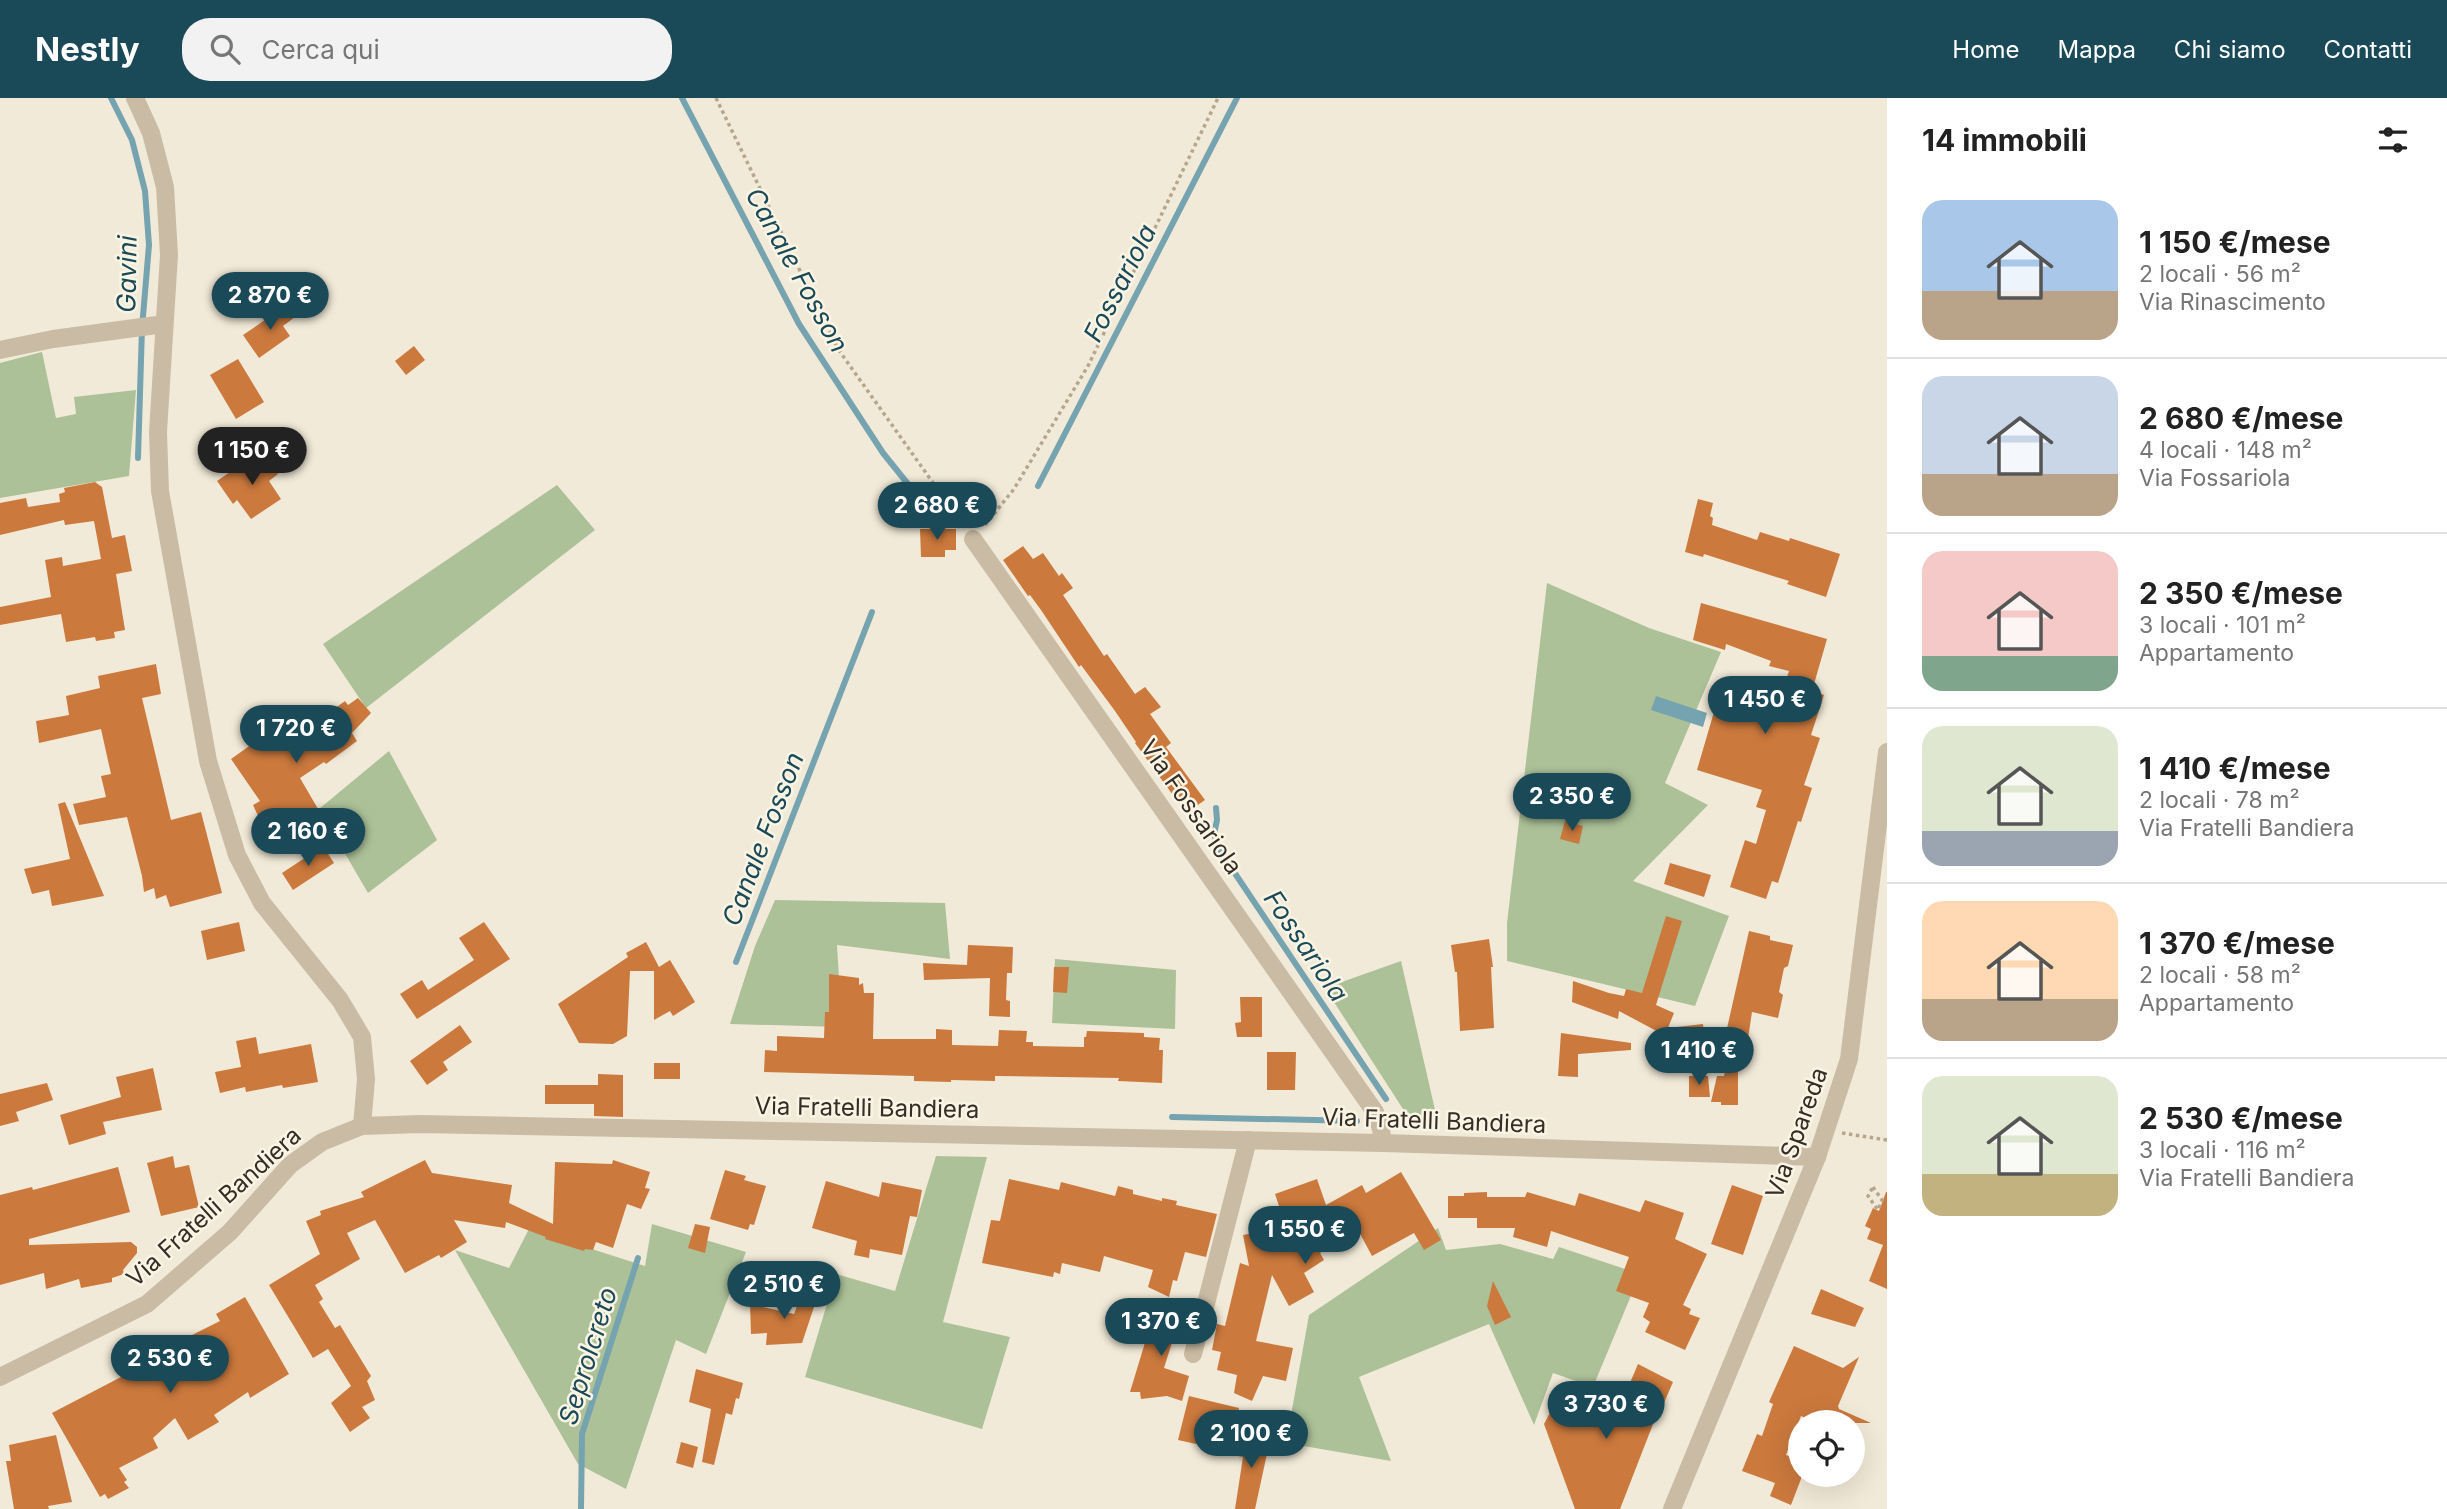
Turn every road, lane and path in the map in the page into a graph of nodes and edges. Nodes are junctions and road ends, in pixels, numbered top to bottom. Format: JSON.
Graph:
{"nodes":[{"id":1,"x":135,"y":98,"type":"edge"},
{"id":2,"x":716,"y":98,"type":"edge"},
{"id":3,"x":1218,"y":98,"type":"edge"},
{"id":4,"x":164,"y":324,"type":"junction"},
{"id":5,"x":0,"y":350,"type":"edge"},
{"id":6,"x":973,"y":539,"type":"junction"},
{"id":7,"x":1887,"y":752,"type":"edge"},
{"id":8,"x":362,"y":1126,"type":"junction"},
{"id":9,"x":1826,"y":1130,"type":"junction"},
{"id":10,"x":1248,"y":1140,"type":"junction"},
{"id":11,"x":1887,"y":1140,"type":"edge"},
{"id":12,"x":1382,"y":1143,"type":"junction"},
{"id":13,"x":1817,"y":1157,"type":"junction"},
{"id":14,"x":1873,"y":1187,"type":"joint"},
{"id":15,"x":1193,"y":1354,"type":"dead end"},
{"id":16,"x":0,"y":1377,"type":"edge"},
{"id":17,"x":1672,"y":1509,"type":"edge"}],
"edges":[{"from":1,"to":4,"type":"street"},
{"from":2,"to":6,"type":"path"},
{"from":3,"to":6,"type":"path"},
{"from":4,"to":5,"type":"street"},
{"from":4,"to":8,"type":"street"},
{"from":6,"to":12,"type":"street","name":"Via Fossariola"},
{"from":7,"to":9,"type":"street","name":"Via Spareda"},
{"from":8,"to":10,"type":"street","name":"Via Fratelli Bandiera"},
{"from":8,"to":16,"type":"street","name":"Via Fratelli Bandiera"},
{"from":9,"to":11,"type":"path"},
{"from":9,"to":13,"type":"street","name":"Via Spareda"},
{"from":10,"to":12,"type":"street","name":"Via Fratelli Bandiera"},
{"from":10,"to":15,"type":"street"},
{"from":12,"to":13,"type":"street","name":"Via Fratelli Bandiera"},
{"from":13,"to":17,"type":"street","name":"Via Spareda"},
{"from":14,"to":14,"type":"path"}]}
